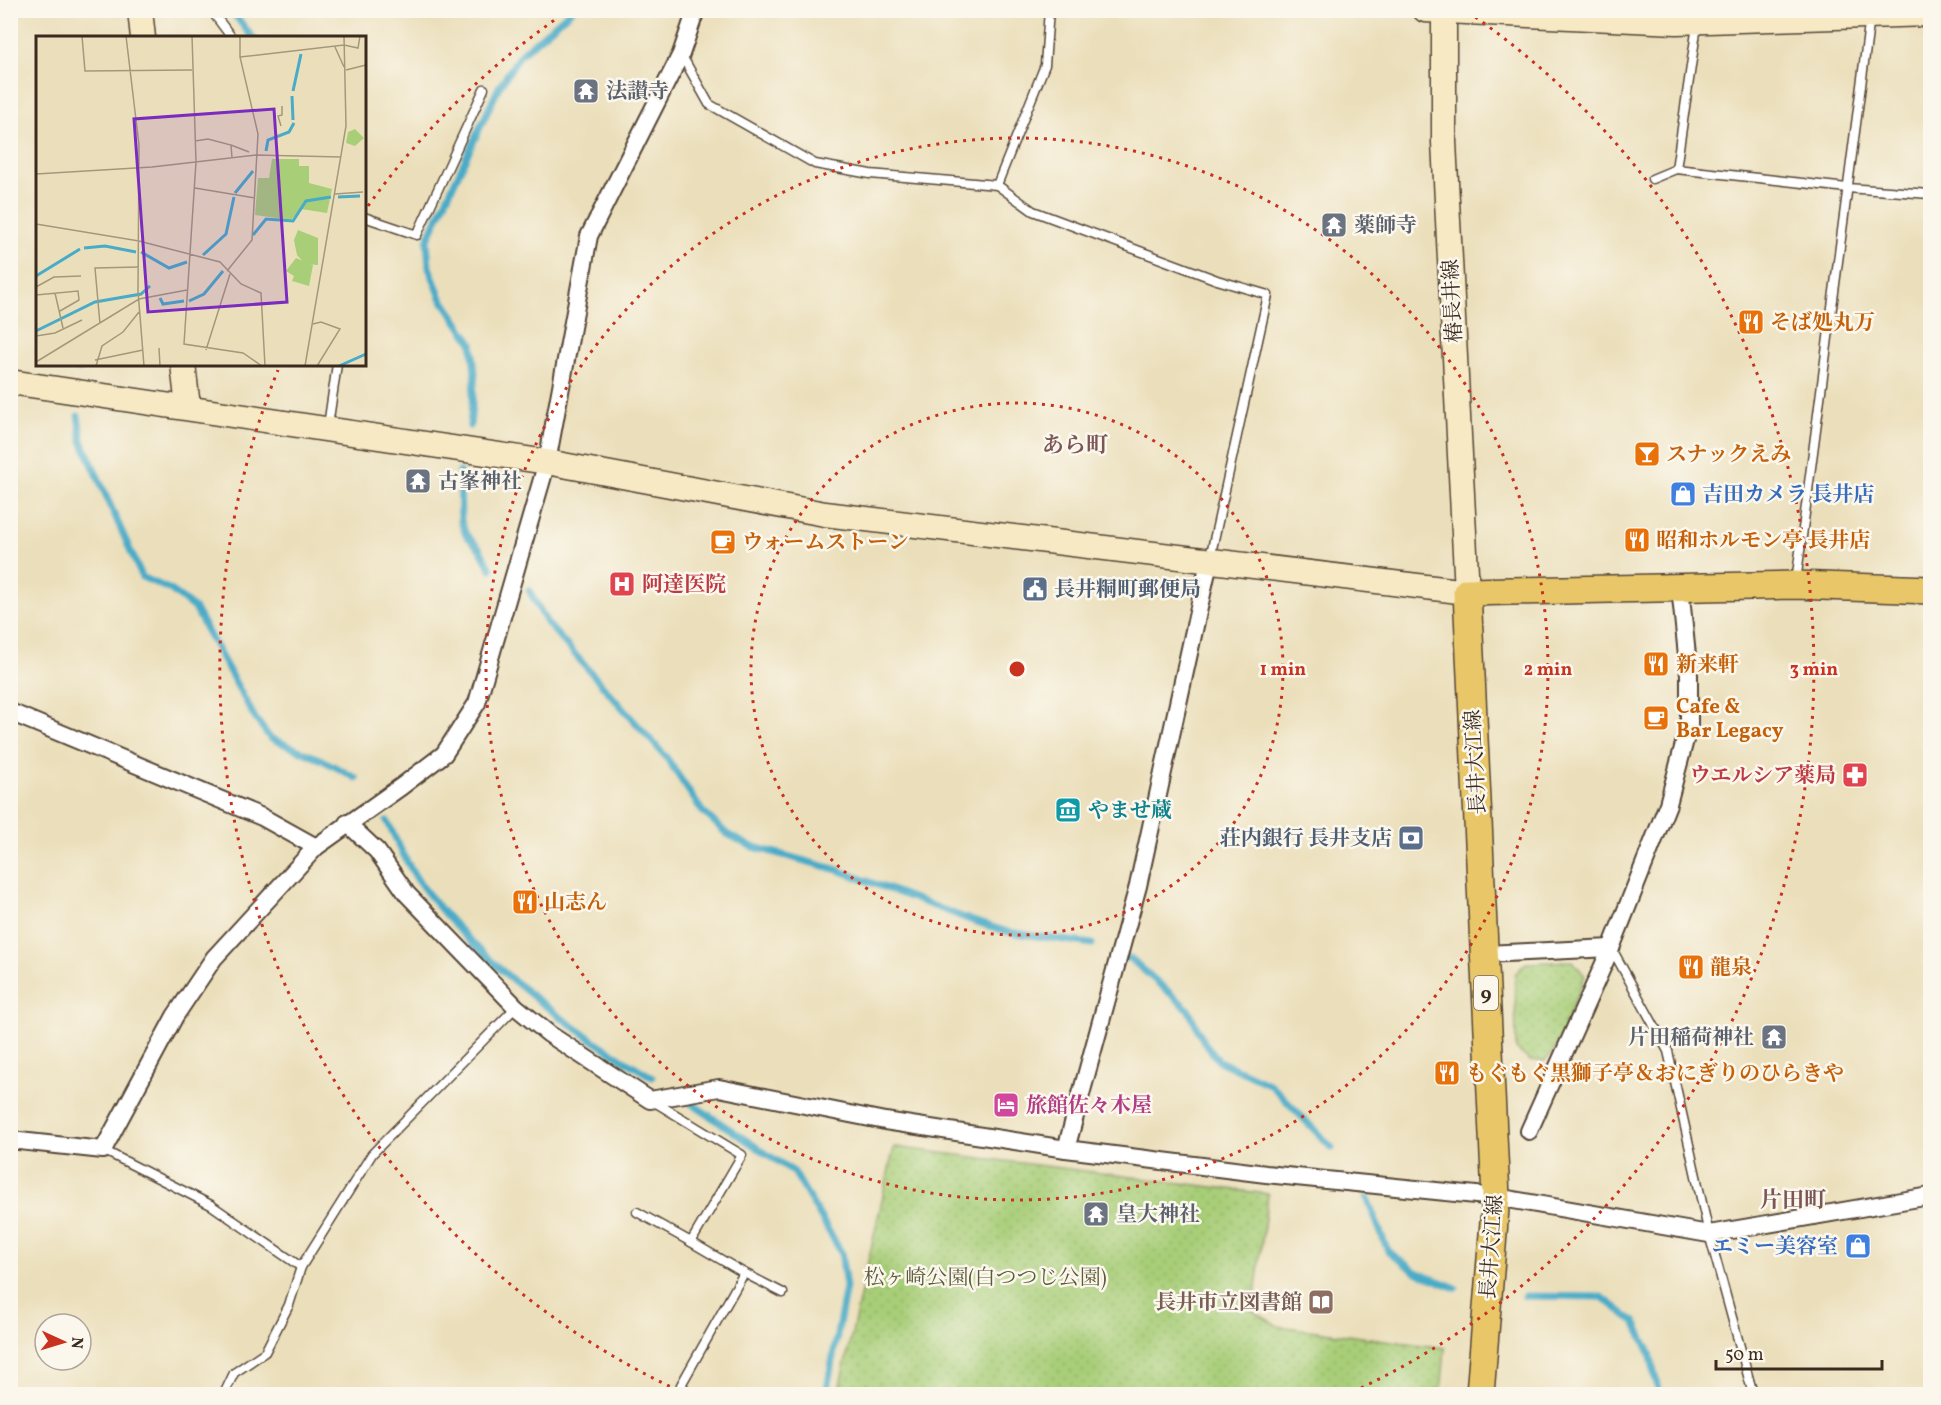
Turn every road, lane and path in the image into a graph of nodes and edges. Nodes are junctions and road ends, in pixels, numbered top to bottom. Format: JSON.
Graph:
{"nodes":[{"id":1,"x":140,"y":10,"type":"edge"},
{"id":2,"x":211,"y":10,"type":"edge"},
{"id":3,"x":696,"y":10,"type":"edge"},
{"id":4,"x":1049,"y":10,"type":"edge"},
{"id":5,"x":1438,"y":11,"type":"edge"},
{"id":6,"x":1930,"y":14,"type":"edge"},
{"id":7,"x":1870,"y":17,"type":"junction"},
{"id":8,"x":1684,"y":18,"type":"edge"},
{"id":9,"x":143,"y":36,"type":"edge"},
{"id":10,"x":230,"y":36,"type":"edge"},
{"id":11,"x":681,"y":54,"type":"junction"},
{"id":12,"x":484,"y":89,"type":"dead end"},
{"id":13,"x":1676,"y":169,"type":"junction"},
{"id":14,"x":1652,"y":179,"type":"dead end"},
{"id":15,"x":997,"y":184,"type":"junction"},
{"id":16,"x":1847,"y":188,"type":"junction"},
{"id":17,"x":1930,"y":194,"type":"edge"},
{"id":18,"x":366,"y":218,"type":"edge"},
{"id":19,"x":183,"y":366,"type":"edge"},
{"id":20,"x":337,"y":366,"type":"edge"},
{"id":21,"x":10,"y":382,"type":"edge"},
{"id":22,"x":188,"y":407,"type":"junction"},
{"id":23,"x":327,"y":430,"type":"junction"},
{"id":24,"x":548,"y":462,"type":"junction"},
{"id":25,"x":1209,"y":562,"type":"junction"},
{"id":26,"x":1795,"y":585,"type":"junction"},
{"id":27,"x":1680,"y":587,"type":"junction"},
{"id":28,"x":1930,"y":590,"type":"edge"},
{"id":29,"x":1467,"y":592,"type":"junction"},
{"id":30,"x":10,"y":712,"type":"edge"},
{"id":31,"x":347,"y":823,"type":"junction"},
{"id":32,"x":316,"y":847,"type":"junction"},
{"id":33,"x":1611,"y":948,"type":"junction"},
{"id":34,"x":1485,"y":954,"type":"junction"},
{"id":35,"x":516,"y":1007,"type":"junction"},
{"id":36,"x":650,"y":1100,"type":"junction"},
{"id":37,"x":1529,"y":1131,"type":"dead end"},
{"id":38,"x":10,"y":1140,"type":"edge"},
{"id":39,"x":1066,"y":1149,"type":"junction"},
{"id":40,"x":103,"y":1150,"type":"junction"},
{"id":41,"x":1930,"y":1196,"type":"edge"},
{"id":42,"x":1496,"y":1197,"type":"junction"},
{"id":43,"x":637,"y":1212,"type":"dead end"},
{"id":44,"x":1709,"y":1234,"type":"junction"},
{"id":45,"x":690,"y":1242,"type":"junction"},
{"id":46,"x":301,"y":1267,"type":"junction"},
{"id":47,"x":744,"y":1273,"type":"junction"},
{"id":48,"x":783,"y":1293,"type":"dead end"},
{"id":49,"x":224,"y":1395,"type":"edge"},
{"id":50,"x":690,"y":1395,"type":"edge"},
{"id":51,"x":1479,"y":1395,"type":"edge"},
{"id":52,"x":1753,"y":1395,"type":"edge"}],
"edges":[{"from":1,"to":9,"type":"street"},
{"from":2,"to":10,"type":"lane"},
{"from":3,"to":11,"type":"street"},
{"from":4,"to":15,"type":"lane"},
{"from":5,"to":8,"type":"street"},
{"from":5,"to":29,"type":"street","name":"椿長井線"},
{"from":6,"to":7,"type":"street"},
{"from":7,"to":8,"type":"street"},
{"from":7,"to":16,"type":"lane"},
{"from":8,"to":13,"type":"lane"},
{"from":11,"to":15,"type":"lane"},
{"from":11,"to":24,"type":"street"},
{"from":12,"to":18,"type":"lane"},
{"from":13,"to":14,"type":"lane"},
{"from":13,"to":16,"type":"lane"},
{"from":15,"to":25,"type":"lane"},
{"from":16,"to":17,"type":"lane"},
{"from":16,"to":26,"type":"lane"},
{"from":19,"to":22,"type":"street"},
{"from":20,"to":23,"type":"lane"},
{"from":21,"to":22,"type":"street"},
{"from":22,"to":23,"type":"street"},
{"from":23,"to":24,"type":"street"},
{"from":24,"to":25,"type":"street"},
{"from":24,"to":31,"type":"street"},
{"from":25,"to":29,"type":"street"},
{"from":25,"to":39,"type":"street"},
{"from":26,"to":27,"type":"main road"},
{"from":26,"to":28,"type":"main road"},
{"from":27,"to":29,"type":"main road"},
{"from":27,"to":33,"type":"street"},
{"from":29,"to":34,"type":"main road","name":"長井大江線","number":"9"},
{"from":30,"to":32,"type":"street"},
{"from":31,"to":32,"type":"street"},
{"from":31,"to":35,"type":"street"},
{"from":32,"to":40,"type":"street"},
{"from":33,"to":34,"type":"street"},
{"from":33,"to":37,"type":"street"},
{"from":33,"to":44,"type":"lane"},
{"from":34,"to":42,"type":"main road","name":"長井大江線","number":"9"},
{"from":35,"to":36,"type":"street"},
{"from":35,"to":46,"type":"lane"},
{"from":36,"to":39,"type":"street"},
{"from":36,"to":45,"type":"lane"},
{"from":38,"to":40,"type":"street"},
{"from":39,"to":42,"type":"street"},
{"from":40,"to":46,"type":"lane"},
{"from":41,"to":44,"type":"street"},
{"from":42,"to":44,"type":"street"},
{"from":42,"to":51,"type":"main road","name":"長井大江線","number":"9"},
{"from":43,"to":45,"type":"lane"},
{"from":44,"to":52,"type":"lane"},
{"from":45,"to":47,"type":"lane"},
{"from":46,"to":49,"type":"lane"},
{"from":47,"to":48,"type":"lane"},
{"from":47,"to":50,"type":"lane"}]}
